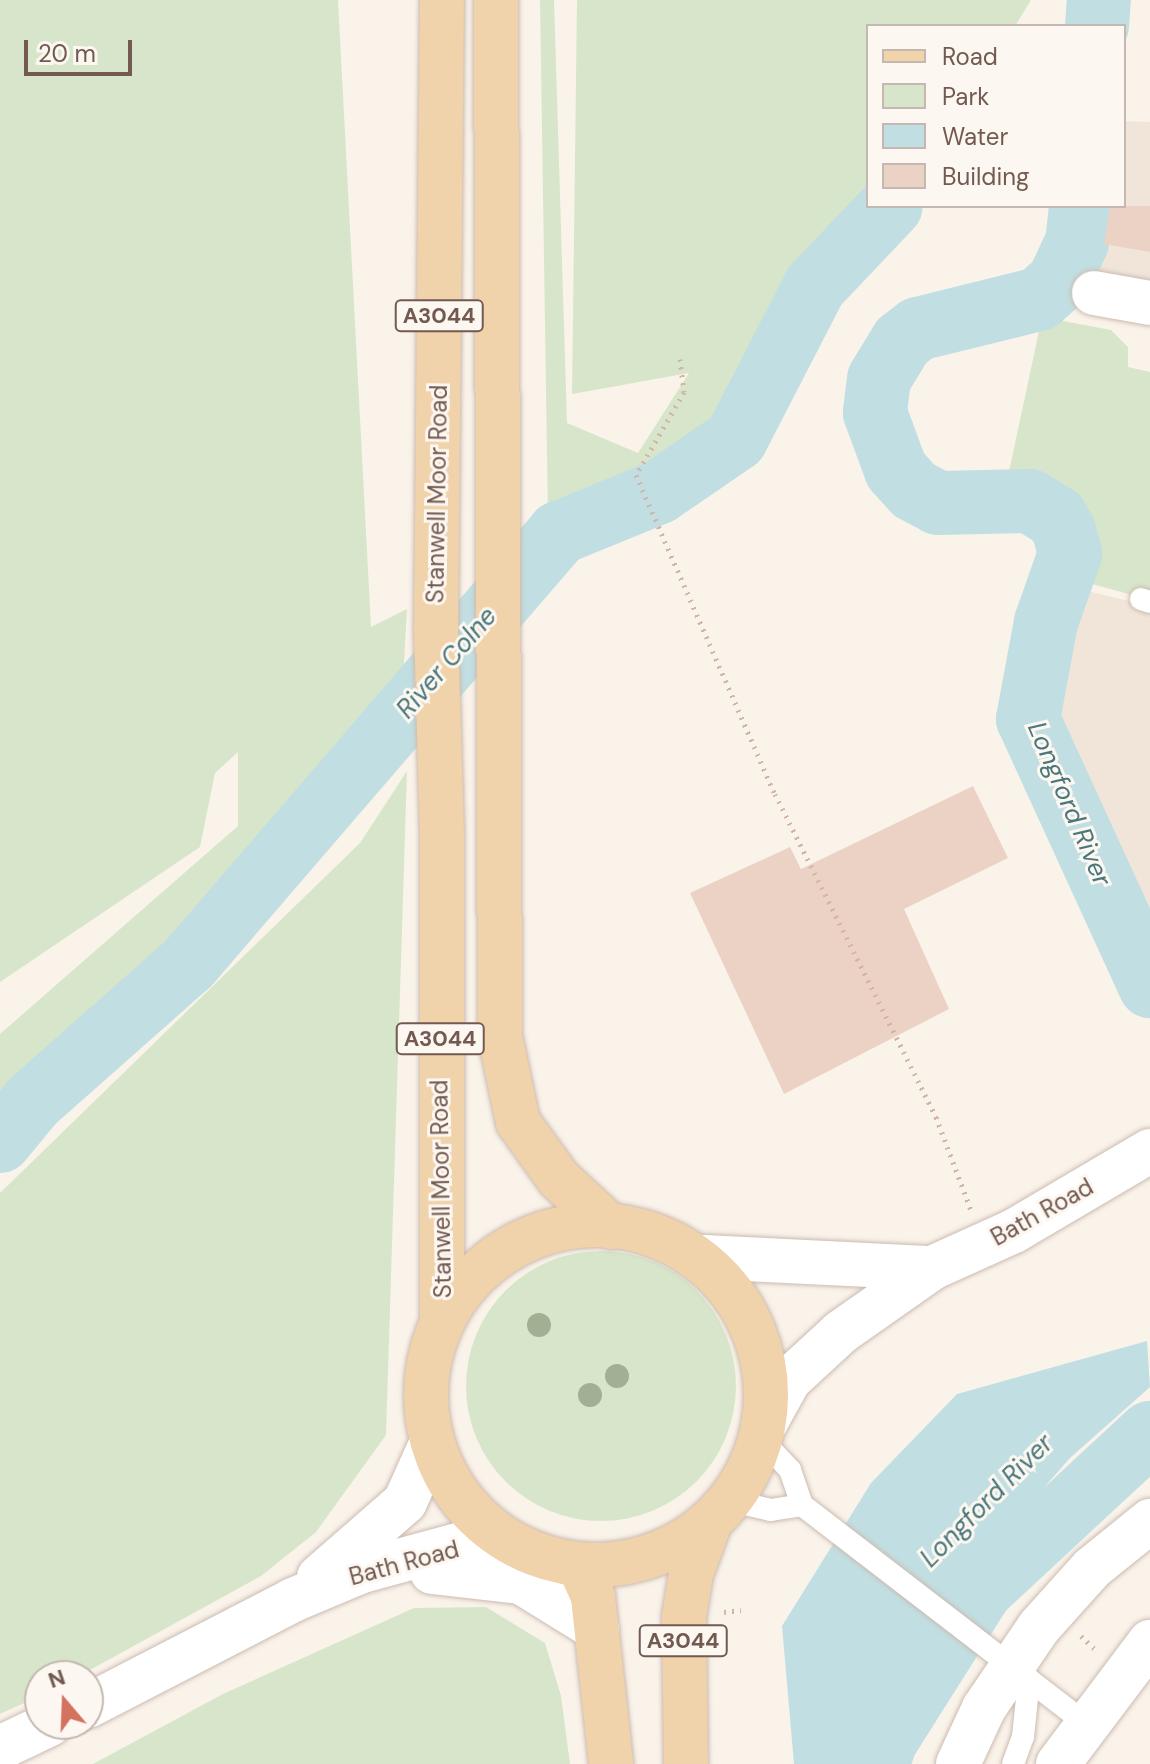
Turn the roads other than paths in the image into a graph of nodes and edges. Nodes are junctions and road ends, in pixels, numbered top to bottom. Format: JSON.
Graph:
{"nodes":[{"id":1,"x":442,"y":0,"type":"edge"},
{"id":2,"x":496,"y":0,"type":"edge"},
{"id":3,"x":1094,"y":293,"type":"dead end"},
{"id":4,"x":1150,"y":303,"type":"edge"},
{"id":5,"x":1150,"y":1151,"type":"edge"},
{"id":6,"x":611,"y":1227,"type":"junction"},
{"id":7,"x":704,"y":1257,"type":"junction"},
{"id":8,"x":932,"y":1268,"type":"junction"},
{"id":9,"x":442,"y":1323,"type":"junction"},
{"id":10,"x":762,"y":1432,"type":"junction"},
{"id":11,"x":432,"y":1442,"type":"junction"},
{"id":12,"x":806,"y":1508,"type":"junction"},
{"id":13,"x":721,"y":1511,"type":"junction"},
{"id":14,"x":1150,"y":1521,"type":"edge"},
{"id":15,"x":518,"y":1548,"type":"junction"},
{"id":16,"x":579,"y":1565,"type":"junction"},
{"id":17,"x":362,"y":1571,"type":"junction"},
{"id":18,"x":293,"y":1600,"type":"junction"},
{"id":19,"x":597,"y":1629,"type":"junction"},
{"id":20,"x":1150,"y":1642,"type":"edge"},
{"id":21,"x":1009,"y":1664,"type":"junction"},
{"id":22,"x":104,"y":1698,"type":"edge"},
{"id":23,"x":1086,"y":1724,"type":"junction"},
{"id":24,"x":24,"y":1736,"type":"edge"},
{"id":25,"x":0,"y":1748,"type":"edge"},
{"id":26,"x":611,"y":1764,"type":"edge"},
{"id":27,"x":686,"y":1764,"type":"edge"},
{"id":28,"x":958,"y":1764,"type":"edge"},
{"id":29,"x":1013,"y":1764,"type":"edge"},
{"id":30,"x":1058,"y":1764,"type":"edge"}],
"edges":[{"from":1,"to":9,"type":"main road","name":"Stanwell Moor Road","number":"A3044"},
{"from":2,"to":6,"type":"main road","number":"A3044"},
{"from":3,"to":4,"type":"street"},
{"from":5,"to":8,"type":"street","name":"Bath Road"},
{"from":6,"to":7,"type":"main road"},
{"from":6,"to":9,"type":"main road"},
{"from":7,"to":8,"type":"street","name":"Bath Road"},
{"from":7,"to":10,"type":"main road"},
{"from":8,"to":10,"type":"street","name":"Bath Road"},
{"from":9,"to":11,"type":"main road"},
{"from":10,"to":12,"type":"lane"},
{"from":10,"to":13,"type":"main road"},
{"from":11,"to":15,"type":"main road"},
{"from":11,"to":18,"type":"street","name":"Bath Road"},
{"from":12,"to":13,"type":"lane"},
{"from":12,"to":21,"type":"lane"},
{"from":13,"to":16,"type":"main road"},
{"from":13,"to":27,"type":"main road","number":"A3044"},
{"from":14,"to":21,"type":"street"},
{"from":15,"to":16,"type":"main road"},
{"from":15,"to":17,"type":"street","name":"Bath Road"},
{"from":16,"to":19,"type":"main road"},
{"from":17,"to":18,"type":"street","name":"Bath Road"},
{"from":17,"to":19,"type":"street"},
{"from":18,"to":22,"type":"street","name":"Bath Road"},
{"from":19,"to":26,"type":"main road"},
{"from":20,"to":23,"type":"street"},
{"from":21,"to":23,"type":"lane"},
{"from":21,"to":28,"type":"street"},
{"from":21,"to":29,"type":"lane"},
{"from":23,"to":30,"type":"street"},
{"from":24,"to":25,"type":"street"}]}
